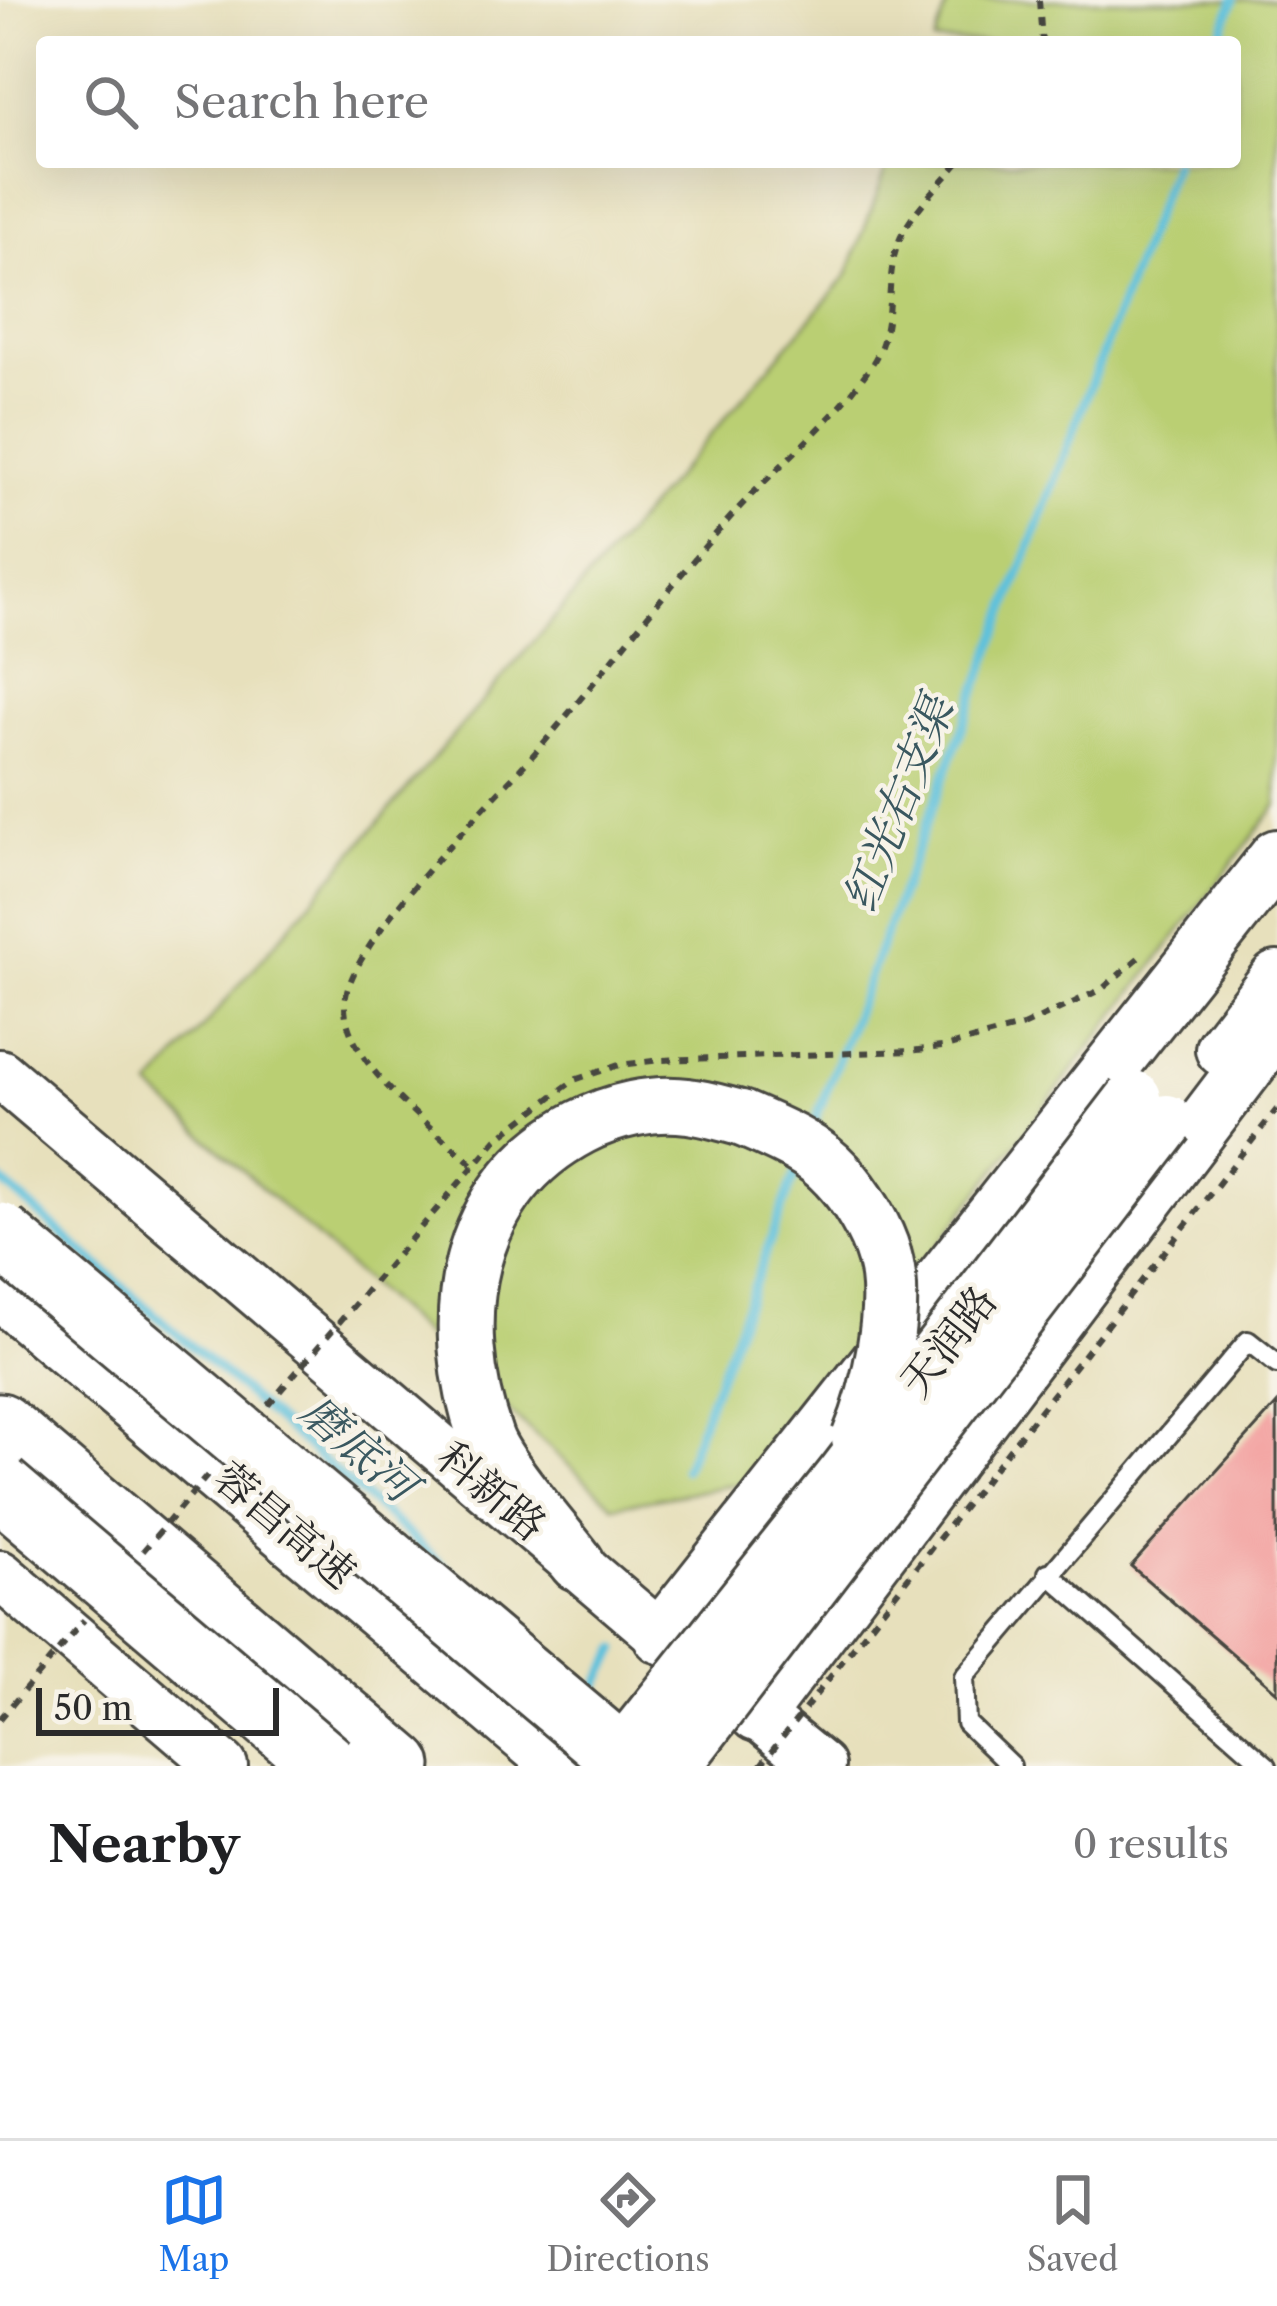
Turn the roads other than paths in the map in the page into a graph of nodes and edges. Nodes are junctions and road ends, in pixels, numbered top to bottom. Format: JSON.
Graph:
{"nodes":[{"id":1,"x":1277,"y":857,"type":"edge"},
{"id":2,"x":1277,"y":911,"type":"edge"},
{"id":3,"x":1277,"y":979,"type":"edge"},
{"id":4,"x":1277,"y":1028,"type":"edge"},
{"id":5,"x":0,"y":1074,"type":"edge"},
{"id":6,"x":1151,"y":1110,"type":"junction"},
{"id":7,"x":0,"y":1234,"type":"edge"},
{"id":8,"x":7,"y":1288,"type":"edge"},
{"id":9,"x":1277,"y":1364,"type":"edge"},
{"id":10,"x":0,"y":1425,"type":"edge"},
{"id":11,"x":844,"y":1476,"type":"junction"},
{"id":12,"x":0,"y":1487,"type":"edge"},
{"id":13,"x":578,"y":1563,"type":"junction"},
{"id":14,"x":1048,"y":1574,"type":"junction"},
{"id":15,"x":0,"y":1575,"type":"edge"},
{"id":16,"x":661,"y":1636,"type":"junction"},
{"id":17,"x":759,"y":1740,"type":"edge"},
{"id":18,"x":223,"y":1766,"type":"edge"},
{"id":19,"x":328,"y":1766,"type":"edge"},
{"id":20,"x":400,"y":1766,"type":"edge"},
{"id":21,"x":568,"y":1766,"type":"edge"},
{"id":22,"x":613,"y":1766,"type":"edge"},
{"id":23,"x":632,"y":1766,"type":"edge"},
{"id":24,"x":673,"y":1766,"type":"edge"},
{"id":25,"x":820,"y":1766,"type":"edge"},
{"id":26,"x":1010,"y":1766,"type":"edge"},
{"id":27,"x":1267,"y":1766,"type":"edge"}],
"edges":[{"from":1,"to":16,"type":"main road"},
{"from":2,"to":6,"type":"main road","name":"天润路"},
{"from":3,"to":6,"type":"main road","name":"天润路"},
{"from":4,"to":17,"type":"main road"},
{"from":5,"to":13,"type":"main road","name":"科新路"},
{"from":6,"to":11,"type":"main road","name":"天润路","bridge":true},
{"from":6,"to":24,"type":"main road","name":"天润路","bridge":true},
{"from":7,"to":23,"type":"highway","bridge":true},
{"from":8,"to":21,"type":"highway","name":"蓉昌高速"},
{"from":9,"to":14,"type":"lane"},
{"from":10,"to":20,"type":"highway"},
{"from":11,"to":13,"type":"main road","bridge":true},
{"from":11,"to":22,"type":"main road","name":"天润路","bridge":true},
{"from":12,"to":19,"type":"highway","bridge":true},
{"from":13,"to":16,"type":"main road","name":"科新路"},
{"from":14,"to":26,"type":"lane"},
{"from":14,"to":27,"type":"lane"},
{"from":15,"to":18,"type":"main road"},
{"from":16,"to":17,"type":"main road","name":"科新路"},
{"from":17,"to":25,"type":"main road","name":"科新路"}]}
